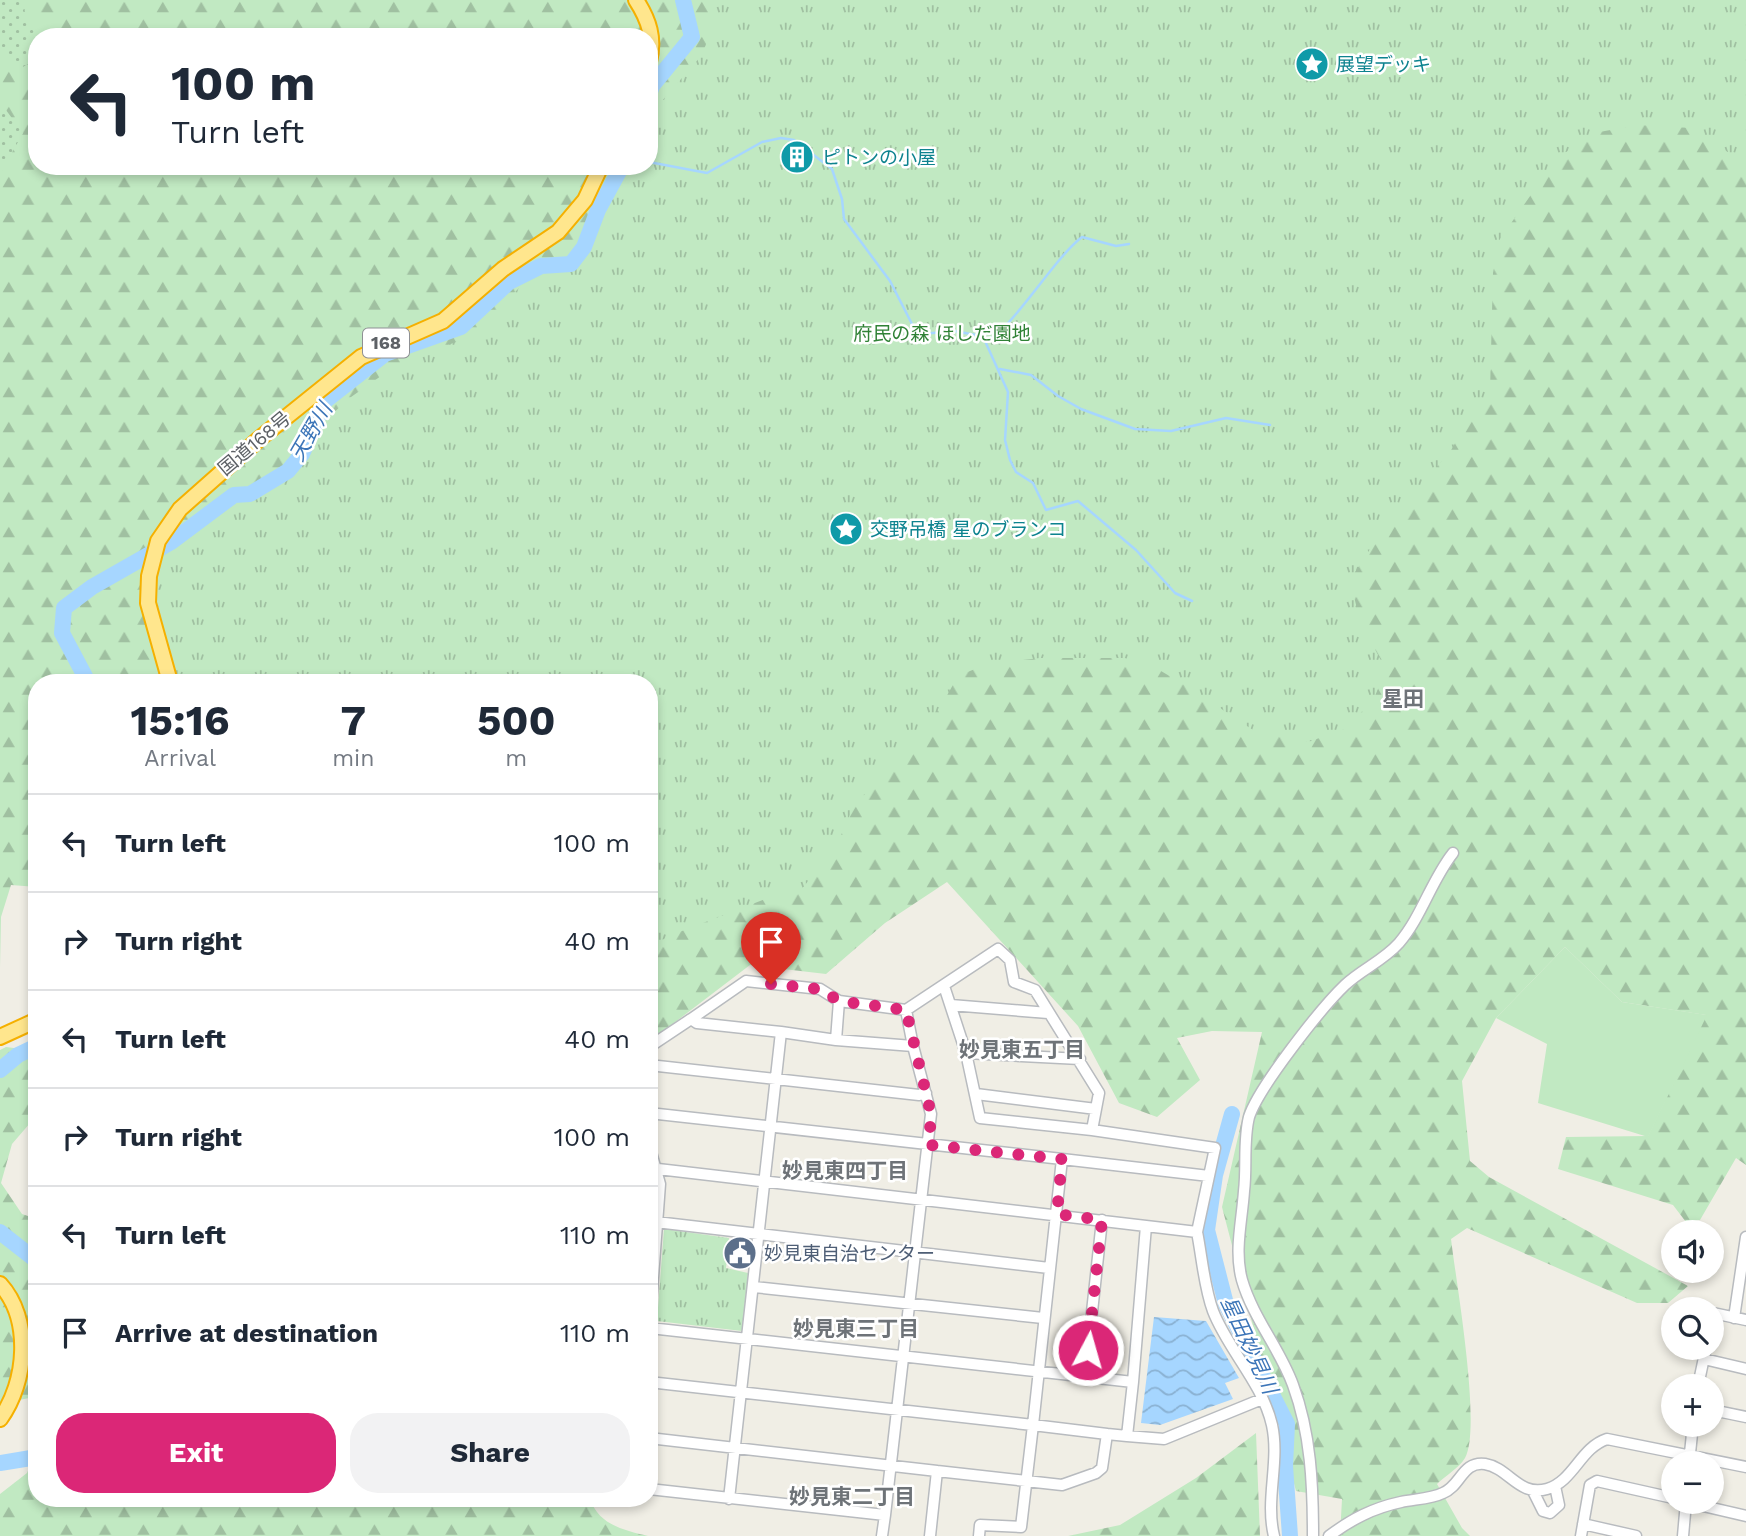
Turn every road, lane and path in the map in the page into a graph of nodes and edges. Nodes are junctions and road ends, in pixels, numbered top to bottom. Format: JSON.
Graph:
{"nodes":[{"id":1,"x":636,"y":0,"type":"edge"},
{"id":2,"x":650,"y":28,"type":"edge"},
{"id":3,"x":597,"y":175,"type":"edge"},
{"id":4,"x":167,"y":674,"type":"edge"},
{"id":5,"x":1453,"y":853,"type":"dead end"},
{"id":6,"x":944,"y":986,"type":"junction"},
{"id":7,"x":839,"y":1001,"type":"junction"},
{"id":8,"x":951,"y":1005,"type":"junction"},
{"id":9,"x":906,"y":1010,"type":"junction"},
{"id":10,"x":1048,"y":1013,"type":"junction"},
{"id":11,"x":691,"y":1019,"type":"junction"},
{"id":12,"x":28,"y":1024,"type":"edge"},
{"id":13,"x":781,"y":1032,"type":"junction"},
{"id":14,"x":0,"y":1037,"type":"edge"},
{"id":15,"x":836,"y":1040,"type":"junction"},
{"id":16,"x":658,"y":1041,"type":"edge"},
{"id":17,"x":913,"y":1045,"type":"junction"},
{"id":18,"x":966,"y":1053,"type":"junction"},
{"id":19,"x":1080,"y":1059,"type":"junction"},
{"id":20,"x":658,"y":1066,"type":"edge"},
{"id":21,"x":777,"y":1079,"type":"junction"},
{"id":22,"x":926,"y":1093,"type":"junction"},
{"id":23,"x":976,"y":1094,"type":"junction"},
{"id":24,"x":1096,"y":1109,"type":"junction"},
{"id":25,"x":658,"y":1114,"type":"edge"},
{"id":26,"x":772,"y":1126,"type":"junction"},
{"id":27,"x":1092,"y":1130,"type":"junction"},
{"id":28,"x":929,"y":1145,"type":"junction"},
{"id":29,"x":1062,"y":1159,"type":"junction"},
{"id":30,"x":658,"y":1169,"type":"edge"},
{"id":31,"x":1209,"y":1176,"type":"junction"},
{"id":32,"x":765,"y":1181,"type":"junction"},
{"id":33,"x":922,"y":1200,"type":"junction"},
{"id":34,"x":1057,"y":1214,"type":"junction"},
{"id":35,"x":1102,"y":1220,"type":"junction"},
{"id":36,"x":658,"y":1222,"type":"edge"},
{"id":37,"x":1146,"y":1226,"type":"junction"},
{"id":38,"x":1197,"y":1232,"type":"junction"},
{"id":39,"x":759,"y":1234,"type":"junction"},
{"id":40,"x":1746,"y":1237,"type":"edge"},
{"id":41,"x":915,"y":1251,"type":"junction"},
{"id":42,"x":1049,"y":1268,"type":"junction"},
{"id":43,"x":0,"y":1284,"type":"edge"},
{"id":44,"x":754,"y":1287,"type":"junction"},
{"id":45,"x":910,"y":1304,"type":"junction"},
{"id":46,"x":1724,"y":1315,"type":"edge"},
{"id":47,"x":1043,"y":1318,"type":"junction"},
{"id":48,"x":1734,"y":1318,"type":"junction"},
{"id":49,"x":1746,"y":1321,"type":"edge"},
{"id":50,"x":658,"y":1330,"type":"edge"},
{"id":51,"x":747,"y":1336,"type":"junction"},
{"id":52,"x":904,"y":1356,"type":"junction"},
{"id":53,"x":1708,"y":1360,"type":"edge"},
{"id":54,"x":1746,"y":1369,"type":"edge"},
{"id":55,"x":1039,"y":1371,"type":"junction"},
{"id":56,"x":1085,"y":1376,"type":"junction"},
{"id":57,"x":1133,"y":1382,"type":"junction"},
{"id":58,"x":658,"y":1383,"type":"edge"},
{"id":59,"x":741,"y":1393,"type":"junction"},
{"id":60,"x":1262,"y":1399,"type":"junction"},
{"id":61,"x":897,"y":1409,"type":"junction"},
{"id":62,"x":1724,"y":1413,"type":"edge"},
{"id":63,"x":1746,"y":1418,"type":"edge"},
{"id":64,"x":0,"y":1419,"type":"edge"},
{"id":65,"x":1033,"y":1425,"type":"junction"},
{"id":66,"x":1107,"y":1434,"type":"junction"},
{"id":67,"x":1127,"y":1436,"type":"junction"},
{"id":68,"x":658,"y":1439,"type":"edge"},
{"id":69,"x":735,"y":1448,"type":"junction"},
{"id":70,"x":1661,"y":1452,"type":"edge"},
{"id":71,"x":1724,"y":1464,"type":"edge"},
{"id":72,"x":891,"y":1465,"type":"junction"},
{"id":73,"x":1746,"y":1467,"type":"edge"},
{"id":74,"x":937,"y":1471,"type":"junction"},
{"id":75,"x":1025,"y":1481,"type":"junction"},
{"id":76,"x":1555,"y":1486,"type":"junction"},
{"id":77,"x":658,"y":1490,"type":"edge"},
{"id":78,"x":1533,"y":1491,"type":"junction"},
{"id":79,"x":1661,"y":1495,"type":"edge"},
{"id":80,"x":729,"y":1499,"type":"junction"},
{"id":81,"x":1724,"y":1511,"type":"edge"},
{"id":82,"x":1685,"y":1514,"type":"edge"},
{"id":83,"x":885,"y":1515,"type":"junction"},
{"id":84,"x":1746,"y":1516,"type":"edge"},
{"id":85,"x":1583,"y":1524,"type":"junction"},
{"id":86,"x":882,"y":1536,"type":"edge"},
{"id":87,"x":930,"y":1536,"type":"edge"},
{"id":88,"x":979,"y":1536,"type":"edge"},
{"id":89,"x":1275,"y":1536,"type":"edge"},
{"id":90,"x":1313,"y":1536,"type":"edge"},
{"id":91,"x":1329,"y":1536,"type":"edge"},
{"id":92,"x":1581,"y":1536,"type":"edge"},
{"id":93,"x":1636,"y":1536,"type":"edge"},
{"id":94,"x":1683,"y":1536,"type":"edge"}],
"edges":[{"from":1,"to":2,"type":"highway"},
{"from":3,"to":4,"type":"highway","name":"国道168号","number":"168"},
{"from":5,"to":90,"type":"street"},
{"from":6,"to":8,"type":"street"},
{"from":6,"to":9,"type":"street"},
{"from":6,"to":10,"type":"street"},
{"from":7,"to":9,"type":"street"},
{"from":7,"to":11,"type":"street"},
{"from":7,"to":15,"type":"street"},
{"from":8,"to":10,"type":"street"},
{"from":8,"to":18,"type":"street"},
{"from":9,"to":17,"type":"street"},
{"from":10,"to":19,"type":"street"},
{"from":11,"to":13,"type":"street"},
{"from":11,"to":16,"type":"street"},
{"from":12,"to":14,"type":"highway"},
{"from":13,"to":15,"type":"street"},
{"from":13,"to":21,"type":"street"},
{"from":15,"to":17,"type":"street"},
{"from":17,"to":22,"type":"street"},
{"from":18,"to":19,"type":"street"},
{"from":18,"to":23,"type":"street"},
{"from":19,"to":24,"type":"street"},
{"from":20,"to":21,"type":"street"},
{"from":21,"to":22,"type":"street"},
{"from":21,"to":26,"type":"street"},
{"from":22,"to":28,"type":"street"},
{"from":23,"to":24,"type":"street"},
{"from":23,"to":27,"type":"street"},
{"from":24,"to":27,"type":"street"},
{"from":25,"to":26,"type":"street"},
{"from":26,"to":28,"type":"street"},
{"from":26,"to":32,"type":"street"},
{"from":27,"to":31,"type":"street"},
{"from":28,"to":29,"type":"street"},
{"from":28,"to":33,"type":"street"},
{"from":29,"to":31,"type":"street"},
{"from":29,"to":34,"type":"street"},
{"from":30,"to":32,"type":"street"},
{"from":31,"to":38,"type":"street"},
{"from":32,"to":33,"type":"street"},
{"from":32,"to":39,"type":"street"},
{"from":33,"to":34,"type":"street"},
{"from":33,"to":41,"type":"street"},
{"from":34,"to":35,"type":"street"},
{"from":34,"to":42,"type":"street"},
{"from":35,"to":37,"type":"street"},
{"from":35,"to":56,"type":"street"},
{"from":36,"to":39,"type":"street"},
{"from":37,"to":38,"type":"street"},
{"from":37,"to":57,"type":"street"},
{"from":38,"to":60,"type":"street"},
{"from":39,"to":41,"type":"street"},
{"from":39,"to":44,"type":"street"},
{"from":40,"to":48,"type":"street"},
{"from":41,"to":42,"type":"street"},
{"from":41,"to":45,"type":"street"},
{"from":42,"to":47,"type":"street"},
{"from":43,"to":64,"type":"highway"},
{"from":44,"to":45,"type":"street"},
{"from":44,"to":51,"type":"street"},
{"from":45,"to":47,"type":"street"},
{"from":45,"to":52,"type":"street"},
{"from":46,"to":48,"type":"street"},
{"from":47,"to":55,"type":"street"},
{"from":48,"to":49,"type":"street"},
{"from":50,"to":51,"type":"street"},
{"from":51,"to":52,"type":"street"},
{"from":51,"to":59,"type":"street"},
{"from":52,"to":55,"type":"street"},
{"from":52,"to":61,"type":"street"},
{"from":53,"to":54,"type":"street"},
{"from":55,"to":56,"type":"street"},
{"from":55,"to":65,"type":"street"},
{"from":56,"to":57,"type":"street"},
{"from":57,"to":67,"type":"street"},
{"from":58,"to":59,"type":"street"},
{"from":59,"to":61,"type":"street"},
{"from":59,"to":69,"type":"street"},
{"from":60,"to":67,"type":"street"},
{"from":60,"to":89,"type":"street"},
{"from":61,"to":65,"type":"street"},
{"from":61,"to":72,"type":"street"},
{"from":62,"to":63,"type":"street"},
{"from":65,"to":66,"type":"street"},
{"from":65,"to":75,"type":"street"},
{"from":66,"to":67,"type":"street"},
{"from":66,"to":75,"type":"street"},
{"from":68,"to":69,"type":"street"},
{"from":69,"to":72,"type":"street"},
{"from":69,"to":80,"type":"street"},
{"from":70,"to":76,"type":"street"},
{"from":71,"to":73,"type":"street"},
{"from":72,"to":74,"type":"street"},
{"from":72,"to":83,"type":"street"},
{"from":74,"to":75,"type":"street"},
{"from":74,"to":87,"type":"street"},
{"from":75,"to":88,"type":"street"},
{"from":76,"to":78,"type":"street"},
{"from":76,"to":78,"type":"street"},
{"from":77,"to":80,"type":"street"},
{"from":78,"to":91,"type":"street"},
{"from":79,"to":85,"type":"street"},
{"from":80,"to":83,"type":"street"},
{"from":81,"to":84,"type":"street"},
{"from":82,"to":94,"type":"street"},
{"from":83,"to":86,"type":"street"},
{"from":85,"to":92,"type":"street"},
{"from":85,"to":93,"type":"street"}]}
